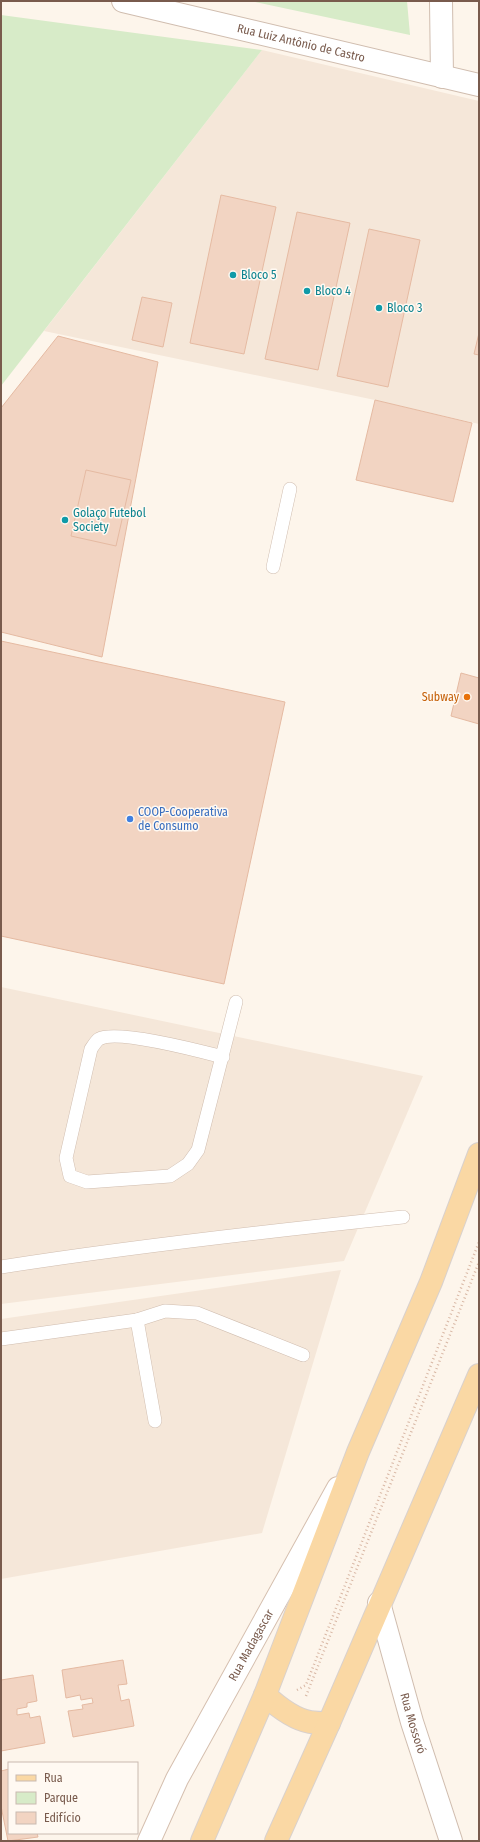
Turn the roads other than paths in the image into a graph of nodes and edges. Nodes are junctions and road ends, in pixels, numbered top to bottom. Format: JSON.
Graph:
{"nodes":[{"id":1,"x":123,"y":1,"type":"edge"},
{"id":2,"x":441,"y":1,"type":"edge"},
{"id":3,"x":442,"y":77,"type":"junction"},
{"id":4,"x":479,"y":85,"type":"edge"},
{"id":5,"x":290,"y":489,"type":"dead end"},
{"id":6,"x":273,"y":568,"type":"dead end"},
{"id":7,"x":236,"y":1002,"type":"dead end"},
{"id":8,"x":222,"y":1057,"type":"junction"},
{"id":9,"x":479,"y":1154,"type":"edge"},
{"id":10,"x":403,"y":1217,"type":"dead end"},
{"id":11,"x":1,"y":1267,"type":"edge"},
{"id":12,"x":137,"y":1320,"type":"junction"},
{"id":13,"x":1,"y":1339,"type":"edge"},
{"id":14,"x":303,"y":1356,"type":"dead end"},
{"id":15,"x":479,"y":1375,"type":"edge"},
{"id":16,"x":155,"y":1421,"type":"dead end"},
{"id":17,"x":358,"y":1452,"type":"junction"},
{"id":18,"x":379,"y":1603,"type":"junction"},
{"id":19,"x":270,"y":1700,"type":"junction"},
{"id":20,"x":329,"y":1723,"type":"junction"},
{"id":21,"x":148,"y":1841,"type":"edge"},
{"id":22,"x":202,"y":1841,"type":"edge"},
{"id":23,"x":276,"y":1841,"type":"edge"},
{"id":24,"x":451,"y":1841,"type":"edge"}],
"edges":[{"from":1,"to":3,"type":"street","name":"Rua Luiz Antônio de Castro"},
{"from":2,"to":3,"type":"street"},
{"from":3,"to":4,"type":"street","name":"Rua Luiz Antônio de Castro"},
{"from":5,"to":6,"type":"lane"},
{"from":7,"to":8,"type":"lane"},
{"from":8,"to":8,"type":"lane"},
{"from":9,"to":17,"type":"main road"},
{"from":10,"to":11,"type":"lane"},
{"from":12,"to":13,"type":"lane"},
{"from":12,"to":14,"type":"lane"},
{"from":12,"to":16,"type":"lane"},
{"from":15,"to":18,"type":"main road"},
{"from":17,"to":19,"type":"main road"},
{"from":17,"to":21,"type":"street","name":"Rua Madagascar"},
{"from":18,"to":20,"type":"main road"},
{"from":18,"to":24,"type":"street","name":"Rua Mossoró"},
{"from":19,"to":20,"type":"main road"},
{"from":19,"to":22,"type":"main road"},
{"from":20,"to":23,"type":"main road"}]}
